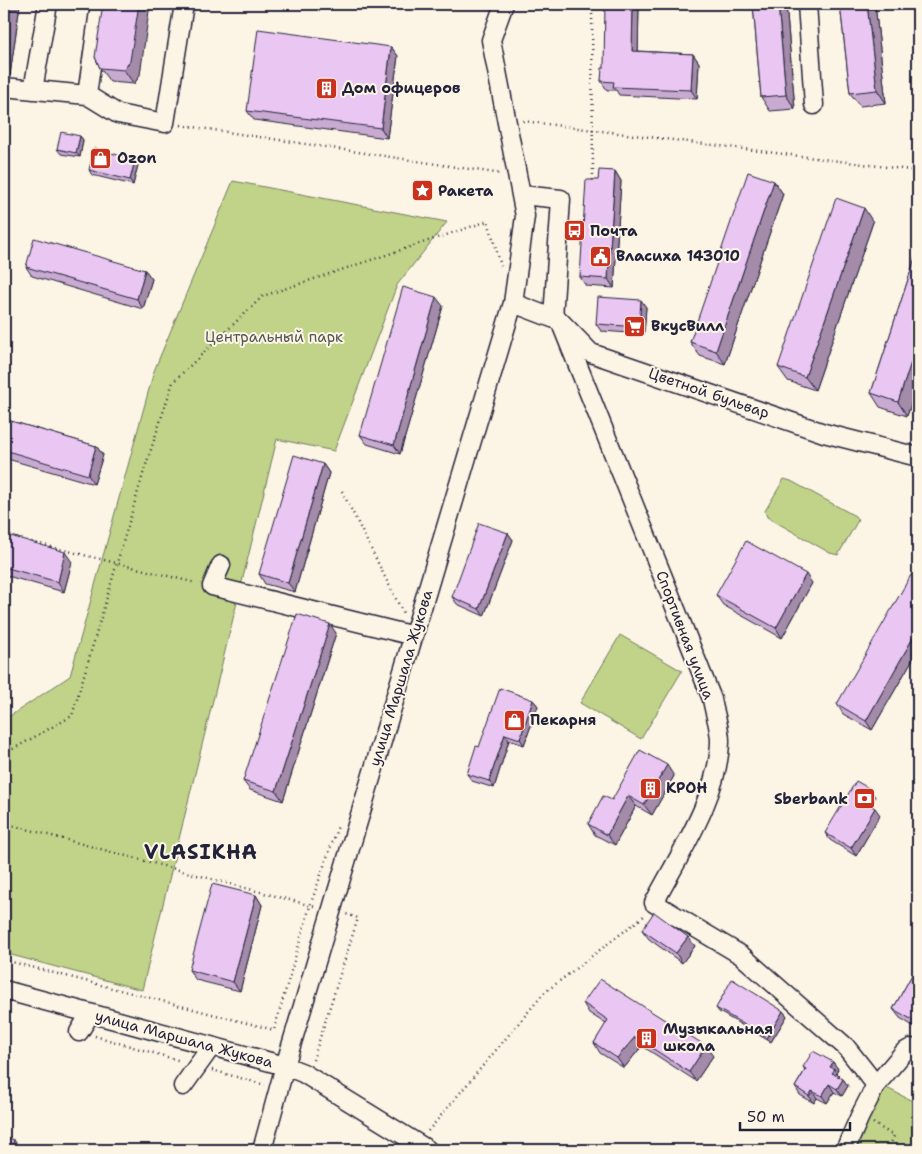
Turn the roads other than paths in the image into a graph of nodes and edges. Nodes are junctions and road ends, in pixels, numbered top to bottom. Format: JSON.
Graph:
{"nodes":[{"id":1,"x":48,"y":4,"type":"edge"},
{"id":2,"x":100,"y":4,"type":"edge"},
{"id":3,"x":184,"y":4,"type":"edge"},
{"id":4,"x":504,"y":4,"type":"edge"},
{"id":5,"x":806,"y":4,"type":"edge"},
{"id":6,"x":4,"y":87,"type":"edge"},
{"id":7,"x":33,"y":90,"type":"junction"},
{"id":8,"x":87,"y":95,"type":"junction"},
{"id":9,"x":814,"y":105,"type":"dead end"},
{"id":10,"x":521,"y":195,"type":"junction"},
{"id":11,"x":513,"y":303,"type":"junction"},
{"id":12,"x":557,"y":319,"type":"junction"},
{"id":13,"x":918,"y":458,"type":"edge"},
{"id":14,"x":221,"y":565,"type":"dead end"},
{"id":15,"x":411,"y":635,"type":"junction"},
{"id":16,"x":4,"y":990,"type":"edge"},
{"id":17,"x":90,"y":1014,"type":"junction"},
{"id":18,"x":86,"y":1034,"type":"road end"},
{"id":19,"x":211,"y":1047,"type":"junction"},
{"id":20,"x":918,"y":1052,"type":"edge"},
{"id":21,"x":285,"y":1066,"type":"junction"},
{"id":22,"x":876,"y":1085,"type":"junction"},
{"id":23,"x":183,"y":1086,"type":"dead end"},
{"id":24,"x":423,"y":1147,"type":"edge"},
{"id":25,"x":262,"y":1150,"type":"edge"},
{"id":26,"x":845,"y":1150,"type":"edge"}],
"edges":[{"from":1,"to":7,"type":"street"},
{"from":2,"to":8,"type":"street"},
{"from":3,"to":8,"type":"street"},
{"from":4,"to":10,"type":"street","name":"улица Маршала Жукова"},
{"from":5,"to":9,"type":"street"},
{"from":6,"to":7,"type":"street"},
{"from":7,"to":8,"type":"street"},
{"from":10,"to":11,"type":"street","name":"улица Маршала Жукова"},
{"from":10,"to":12,"type":"street"},
{"from":11,"to":12,"type":"street","name":"Цветной бульвар"},
{"from":11,"to":15,"type":"street","name":"улица Маршала Жукова"},
{"from":12,"to":13,"type":"street","name":"Цветной бульвар"},
{"from":12,"to":22,"type":"street","name":"Спортивная улица"},
{"from":14,"to":15,"type":"street"},
{"from":15,"to":21,"type":"street","name":"улица Маршала Жукова"},
{"from":16,"to":17,"type":"street","name":"улица Маршала Жукова"},
{"from":17,"to":18,"type":"street"},
{"from":17,"to":19,"type":"street","name":"улица Маршала Жукова"},
{"from":19,"to":21,"type":"street","name":"улица Маршала Жукова"},
{"from":19,"to":23,"type":"street"},
{"from":20,"to":22,"type":"street"},
{"from":21,"to":24,"type":"street"},
{"from":21,"to":25,"type":"street"},
{"from":22,"to":26,"type":"street"}]}
